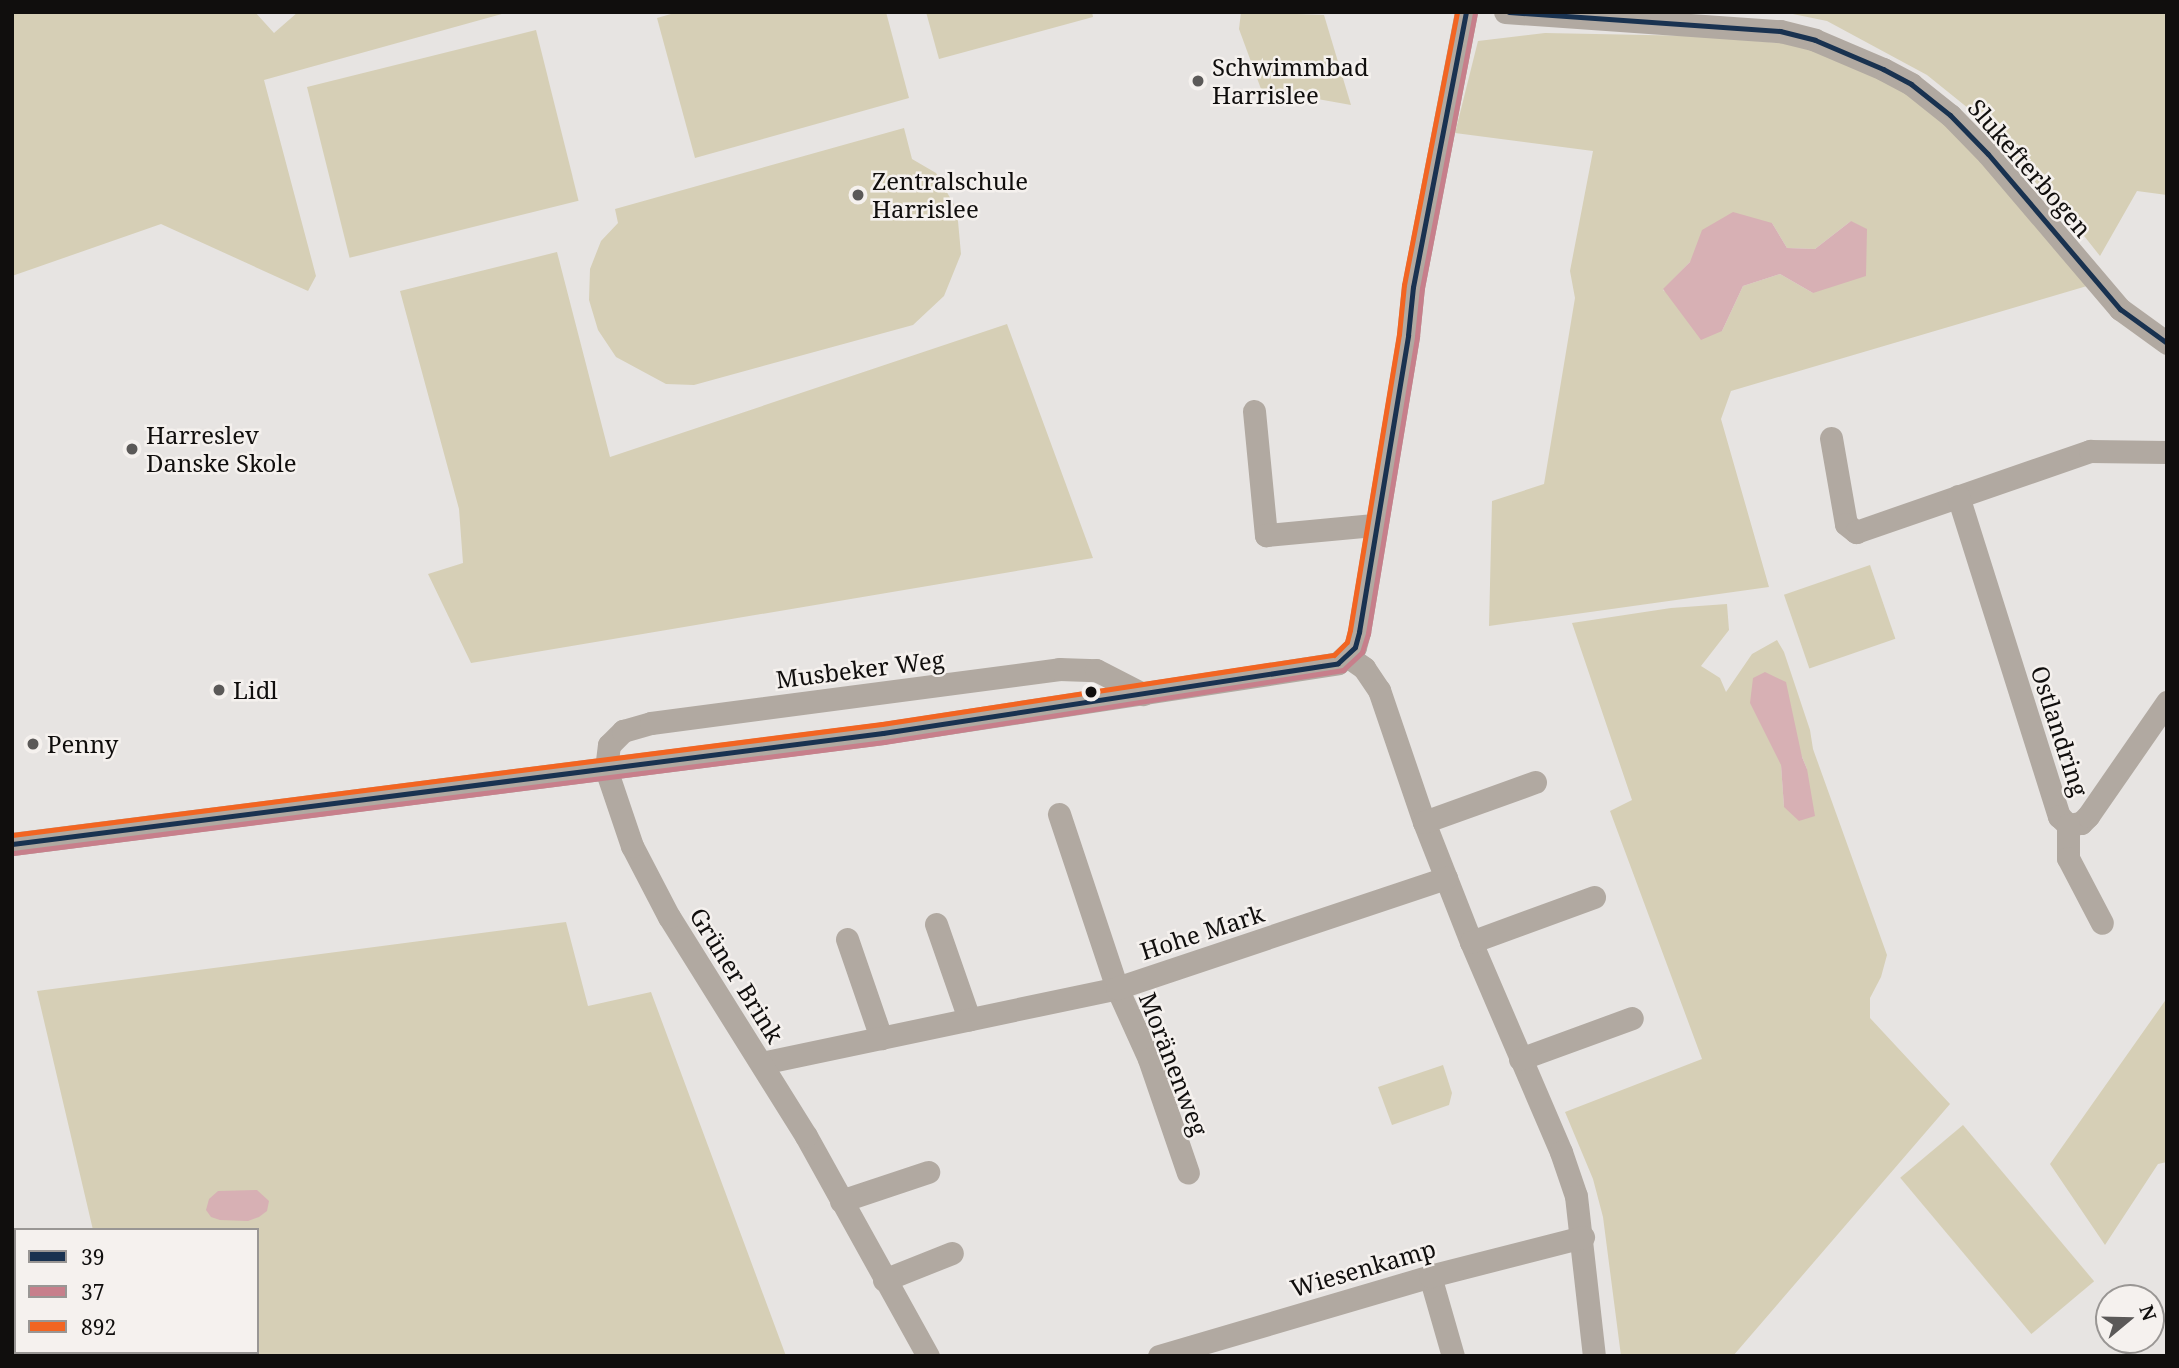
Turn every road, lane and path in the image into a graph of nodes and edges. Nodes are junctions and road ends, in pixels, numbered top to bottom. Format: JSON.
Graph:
{"nodes":[{"id":1,"x":1466,"y":12,"type":"edge"},
{"id":2,"x":1505,"y":12,"type":"edge"},
{"id":3,"x":1685,"y":17,"type":"edge"},
{"id":4,"x":2167,"y":342,"type":"edge"},
{"id":5,"x":1254,"y":411,"type":"dead end"},
{"id":6,"x":1831,"y":438,"type":"dead end"},
{"id":7,"x":2167,"y":452,"type":"edge"},
{"id":8,"x":1958,"y":496,"type":"junction"},
{"id":9,"x":1374,"y":525,"type":"junction"},
{"id":10,"x":1347,"y":656,"type":"junction"},
{"id":11,"x":1143,"y":694,"type":"junction"},
{"id":12,"x":2167,"y":702,"type":"edge"},
{"id":13,"x":606,"y":769,"type":"junction"},
{"id":14,"x":1535,"y":782,"type":"dead end"},
{"id":15,"x":1059,"y":814,"type":"dead end"},
{"id":16,"x":1424,"y":822,"type":"junction"},
{"id":17,"x":2068,"y":825,"type":"junction"},
{"id":18,"x":12,"y":844,"type":"edge"},
{"id":19,"x":1446,"y":878,"type":"junction"},
{"id":20,"x":1594,"y":897,"type":"dead end"},
{"id":21,"x":936,"y":923,"type":"dead end"},
{"id":22,"x":2102,"y":923,"type":"dead end"},
{"id":23,"x":847,"y":939,"type":"dead end"},
{"id":24,"x":1471,"y":942,"type":"junction"},
{"id":25,"x":1116,"y":988,"type":"junction"},
{"id":26,"x":1632,"y":1018,"type":"dead end"},
{"id":27,"x":969,"y":1019,"type":"junction"},
{"id":28,"x":881,"y":1038,"type":"junction"},
{"id":29,"x":1520,"y":1059,"type":"junction"},
{"id":30,"x":762,"y":1063,"type":"junction"},
{"id":31,"x":928,"y":1172,"type":"dead end"},
{"id":32,"x":1188,"y":1172,"type":"dead end"},
{"id":33,"x":841,"y":1201,"type":"junction"},
{"id":34,"x":1583,"y":1237,"type":"junction"},
{"id":35,"x":952,"y":1254,"type":"dead end"},
{"id":36,"x":1430,"y":1276,"type":"junction"},
{"id":37,"x":884,"y":1280,"type":"junction"},
{"id":38,"x":928,"y":1356,"type":"edge"},
{"id":39,"x":1159,"y":1356,"type":"edge"},
{"id":40,"x":1453,"y":1356,"type":"edge"},
{"id":41,"x":1594,"y":1356,"type":"edge"}],
"edges":[{"from":1,"to":9,"type":"street"},
{"from":2,"to":3,"type":"street","name":"Slukefterbogen"},
{"from":3,"to":4,"type":"street","name":"Slukefterbogen"},
{"from":5,"to":9,"type":"street"},
{"from":6,"to":8,"type":"street"},
{"from":7,"to":8,"type":"street"},
{"from":8,"to":17,"type":"street","name":"Ostlandring"},
{"from":9,"to":10,"type":"street"},
{"from":10,"to":11,"type":"street"},
{"from":10,"to":16,"type":"street"},
{"from":11,"to":13,"type":"street"},
{"from":11,"to":13,"type":"street","name":"Musbeker Weg"},
{"from":12,"to":17,"type":"street","name":"Ostlandring"},
{"from":13,"to":18,"type":"street"},
{"from":13,"to":30,"type":"street","name":"Grüner Brink"},
{"from":14,"to":16,"type":"street"},
{"from":15,"to":25,"type":"street","name":"Moränenweg"},
{"from":16,"to":19,"type":"street"},
{"from":17,"to":22,"type":"street"},
{"from":19,"to":24,"type":"street"},
{"from":19,"to":25,"type":"street","name":"Hohe Mark"},
{"from":20,"to":24,"type":"street"},
{"from":21,"to":27,"type":"street"},
{"from":23,"to":28,"type":"street"},
{"from":24,"to":29,"type":"street"},
{"from":25,"to":27,"type":"street","name":"Hohe Mark"},
{"from":25,"to":32,"type":"street","name":"Moränenweg"},
{"from":26,"to":29,"type":"street"},
{"from":27,"to":28,"type":"street","name":"Hohe Mark"},
{"from":28,"to":30,"type":"street","name":"Hohe Mark"},
{"from":29,"to":34,"type":"street"},
{"from":30,"to":33,"type":"street","name":"Grüner Brink"},
{"from":31,"to":33,"type":"street"},
{"from":33,"to":37,"type":"street","name":"Grüner Brink"},
{"from":34,"to":36,"type":"street","name":"Wiesenkamp"},
{"from":34,"to":41,"type":"street"},
{"from":35,"to":37,"type":"street"},
{"from":36,"to":39,"type":"street","name":"Wiesenkamp"},
{"from":36,"to":40,"type":"street"},
{"from":37,"to":38,"type":"street","name":"Grüner Brink"}]}
